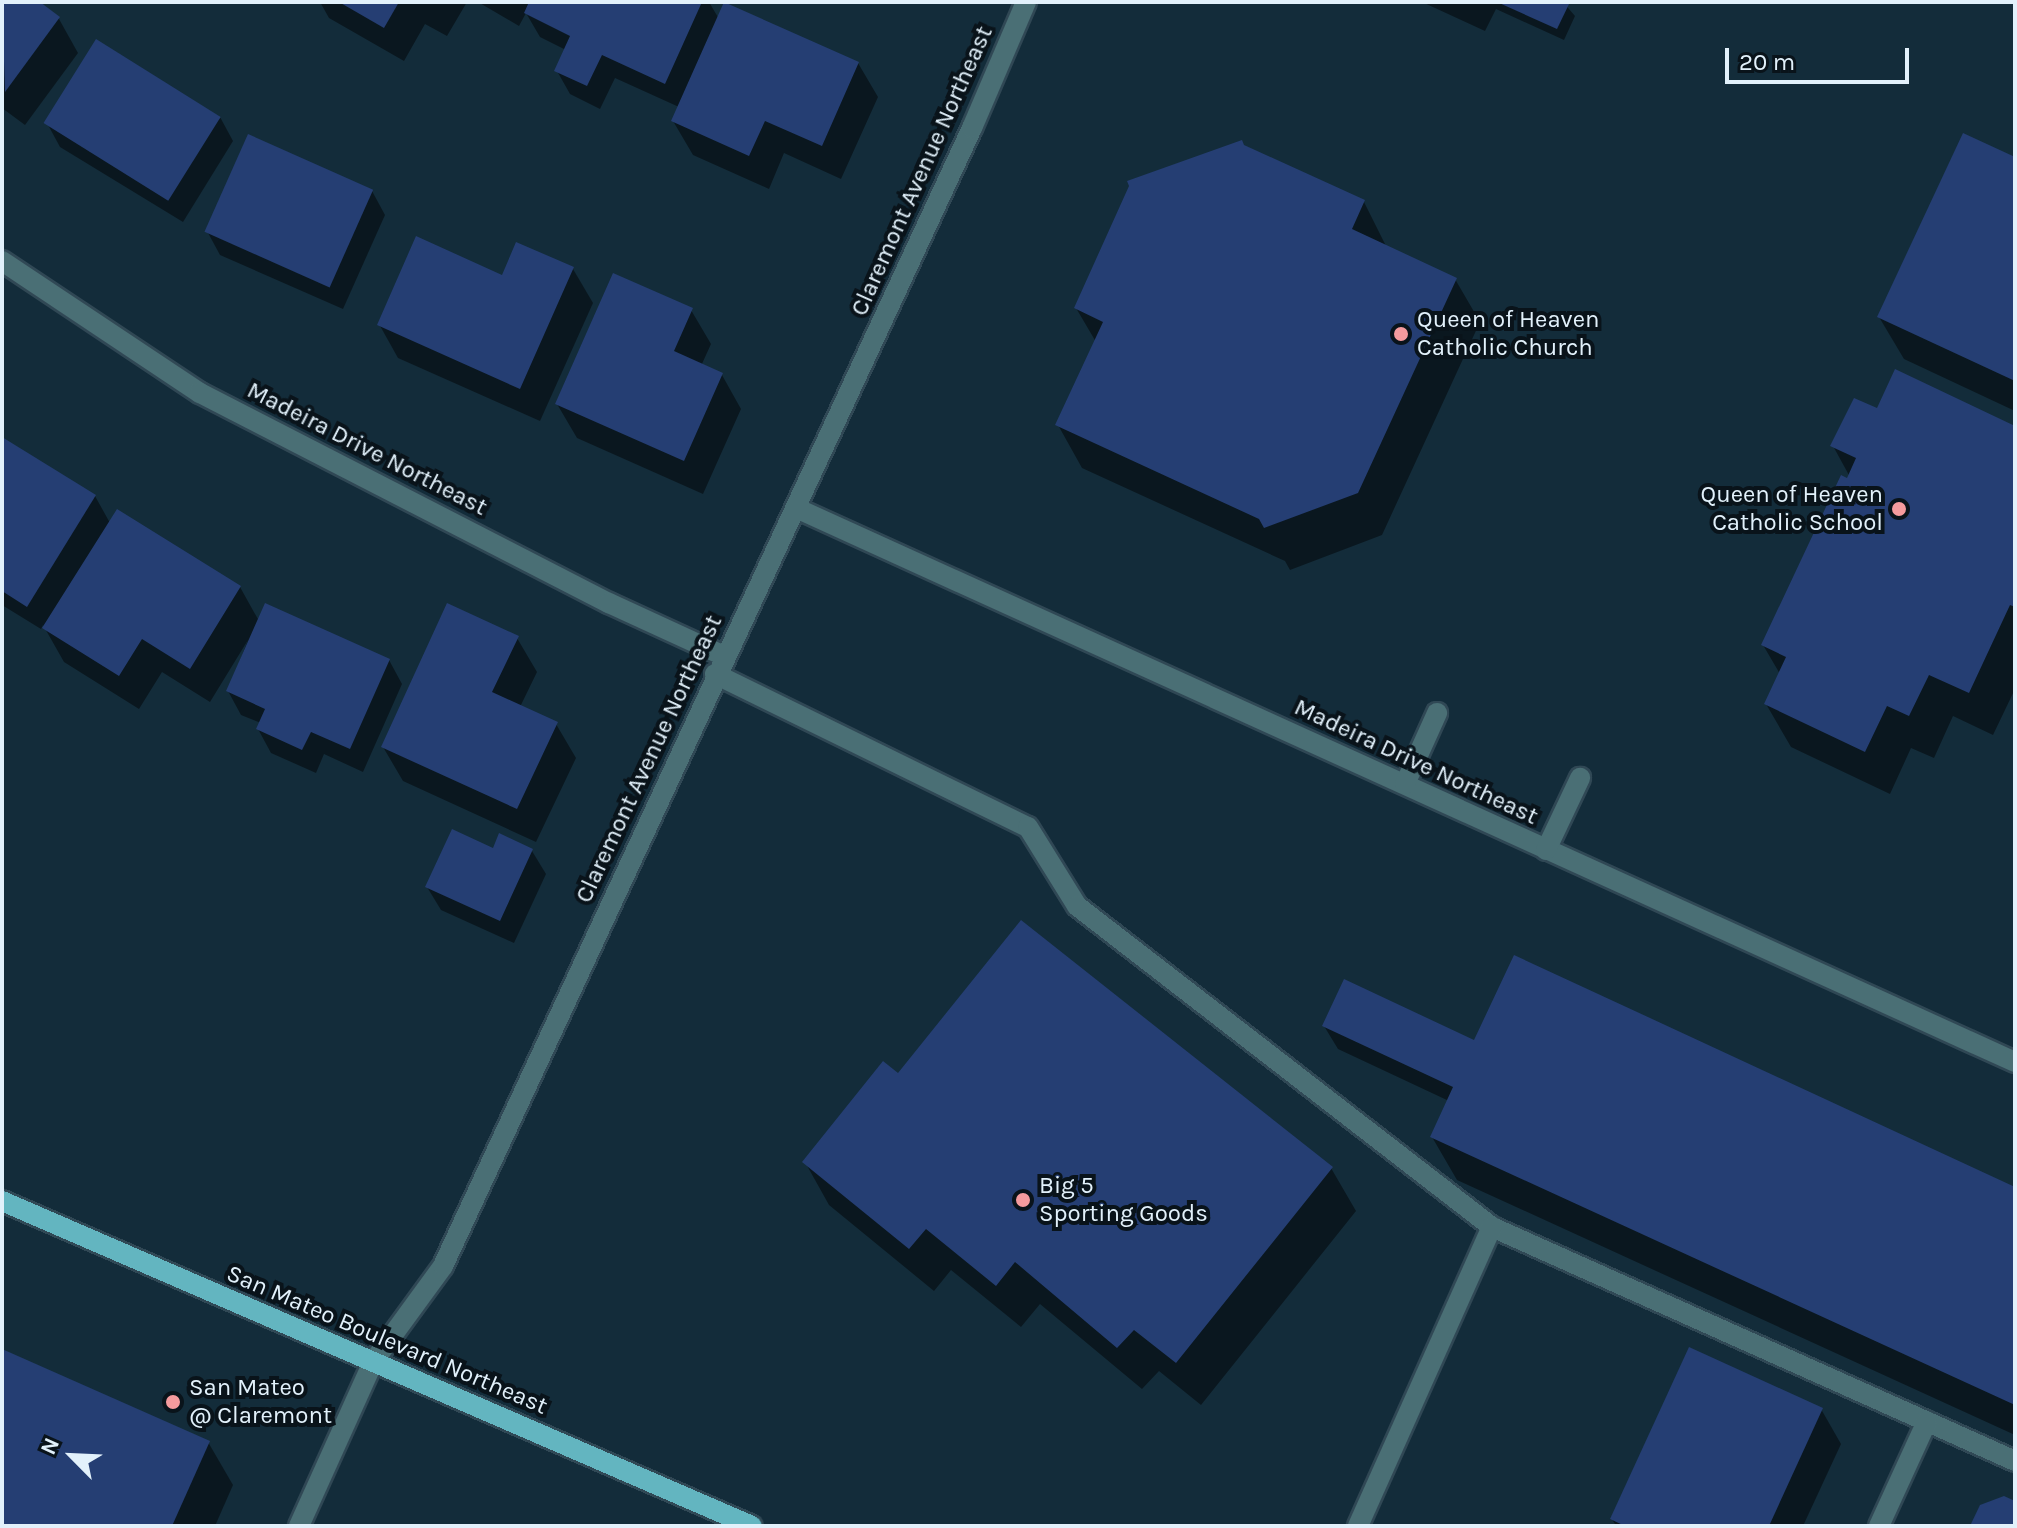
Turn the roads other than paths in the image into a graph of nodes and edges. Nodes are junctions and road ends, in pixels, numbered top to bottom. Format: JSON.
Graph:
{"nodes":[{"id":1,"x":1026,"y":2,"type":"edge"},
{"id":2,"x":2,"y":261,"type":"edge"},
{"id":3,"x":796,"y":508,"type":"junction"},
{"id":4,"x":720,"y":665,"type":"junction"},
{"id":5,"x":1437,"y":713,"type":"dead end"},
{"id":6,"x":1580,"y":778,"type":"dead end"},
{"id":7,"x":1405,"y":784,"type":"junction"},
{"id":8,"x":1546,"y":850,"type":"junction"},
{"id":9,"x":2015,"y":1062,"type":"edge"},
{"id":10,"x":2,"y":1201,"type":"edge"},
{"id":11,"x":1492,"y":1227,"type":"junction"},
{"id":12,"x":373,"y":1362,"type":"junction"},
{"id":13,"x":1927,"y":1421,"type":"junction"},
{"id":14,"x":2015,"y":1461,"type":"edge"},
{"id":15,"x":299,"y":1526,"type":"edge"},
{"id":16,"x":752,"y":1526,"type":"edge"},
{"id":17,"x":1358,"y":1526,"type":"edge"},
{"id":18,"x":1879,"y":1526,"type":"edge"}],
"edges":[{"from":1,"to":3,"type":"street","name":"Claremont Avenue Northeast"},
{"from":2,"to":4,"type":"street","name":"Madeira Drive Northeast"},
{"from":3,"to":4,"type":"street","name":"Claremont Avenue Northeast"},
{"from":3,"to":7,"type":"street","name":"Madeira Drive Northeast"},
{"from":4,"to":11,"type":"street","name":"Madeira Drive Northeast"},
{"from":4,"to":12,"type":"street","name":"Claremont Avenue Northeast"},
{"from":5,"to":7,"type":"street"},
{"from":6,"to":8,"type":"street"},
{"from":7,"to":8,"type":"street","name":"Madeira Drive Northeast"},
{"from":8,"to":9,"type":"street","name":"Madeira Drive Northeast"},
{"from":10,"to":12,"type":"main road","name":"San Mateo Boulevard Northeast"},
{"from":11,"to":13,"type":"street","name":"Madeira Drive Northeast"},
{"from":11,"to":17,"type":"street"},
{"from":12,"to":15,"type":"street","name":"Claremont Avenue Northeast"},
{"from":12,"to":16,"type":"main road","name":"San Mateo Boulevard Northeast"},
{"from":13,"to":14,"type":"street","name":"Madeira Drive Northeast"},
{"from":13,"to":18,"type":"street"}]}
